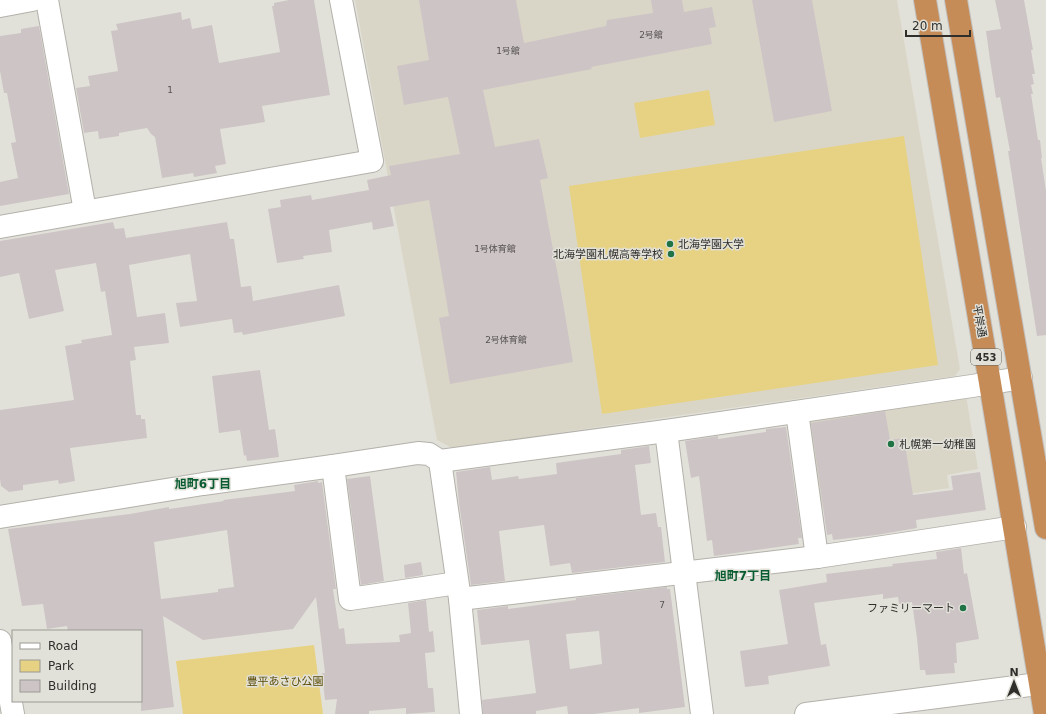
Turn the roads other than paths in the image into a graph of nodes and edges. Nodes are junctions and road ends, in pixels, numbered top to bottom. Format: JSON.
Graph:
{"nodes":[{"id":1,"x":32,"y":0,"type":"edge"},
{"id":2,"x":47,"y":0,"type":"edge"},
{"id":3,"x":341,"y":0,"type":"edge"},
{"id":4,"x":925,"y":0,"type":"edge"},
{"id":5,"x":956,"y":0,"type":"edge"},
{"id":6,"x":0,"y":6,"type":"edge"},
{"id":7,"x":85,"y":211,"type":"junction"},
{"id":8,"x":0,"y":226,"type":"edge"},
{"id":9,"x":1021,"y":378,"type":"junction"},
{"id":10,"x":990,"y":383,"type":"junction"},
{"id":11,"x":797,"y":412,"type":"junction"},
{"id":12,"x":666,"y":431,"type":"junction"},
{"id":13,"x":440,"y":461,"type":"junction"},
{"id":14,"x":333,"y":466,"type":"junction"},
{"id":15,"x":0,"y":517,"type":"edge"},
{"id":16,"x":1015,"y":527,"type":"junction"},
{"id":17,"x":1046,"y":528,"type":"edge"},
{"id":18,"x":817,"y":556,"type":"junction"},
{"id":19,"x":684,"y":572,"type":"junction"},
{"id":20,"x":458,"y":591,"type":"junction"},
{"id":21,"x":0,"y":641,"type":"edge"},
{"id":22,"x":1043,"y":683,"type":"edge"},
{"id":23,"x":851,"y":711,"type":"edge"},
{"id":24,"x":13,"y":714,"type":"edge"},
{"id":25,"x":471,"y":714,"type":"edge"},
{"id":26,"x":702,"y":714,"type":"edge"},
{"id":27,"x":806,"y":714,"type":"edge"},
{"id":28,"x":1045,"y":714,"type":"edge"}],
"edges":[{"from":1,"to":6,"type":"street"},
{"from":2,"to":7,"type":"street"},
{"from":3,"to":7,"type":"street"},
{"from":4,"to":10,"type":"highway","name":"平岸通","number":"453"},
{"from":5,"to":9,"type":"highway","number":"453"},
{"from":7,"to":8,"type":"street"},
{"from":9,"to":10,"type":"street"},
{"from":9,"to":17,"type":"highway","number":"453"},
{"from":10,"to":11,"type":"street"},
{"from":10,"to":16,"type":"highway","name":"平岸通","number":"453"},
{"from":11,"to":12,"type":"street"},
{"from":11,"to":18,"type":"street"},
{"from":12,"to":13,"type":"street"},
{"from":12,"to":19,"type":"street"},
{"from":13,"to":14,"type":"street"},
{"from":13,"to":20,"type":"street"},
{"from":14,"to":15,"type":"street"},
{"from":14,"to":20,"type":"street"},
{"from":16,"to":18,"type":"street"},
{"from":16,"to":22,"type":"highway","name":"平岸通","number":"453"},
{"from":18,"to":19,"type":"street"},
{"from":19,"to":20,"type":"street"},
{"from":19,"to":26,"type":"street"},
{"from":20,"to":25,"type":"street"},
{"from":21,"to":24,"type":"street"},
{"from":22,"to":23,"type":"street"},
{"from":22,"to":28,"type":"highway","name":"平岸通","number":"453"},
{"from":23,"to":27,"type":"street"}]}
